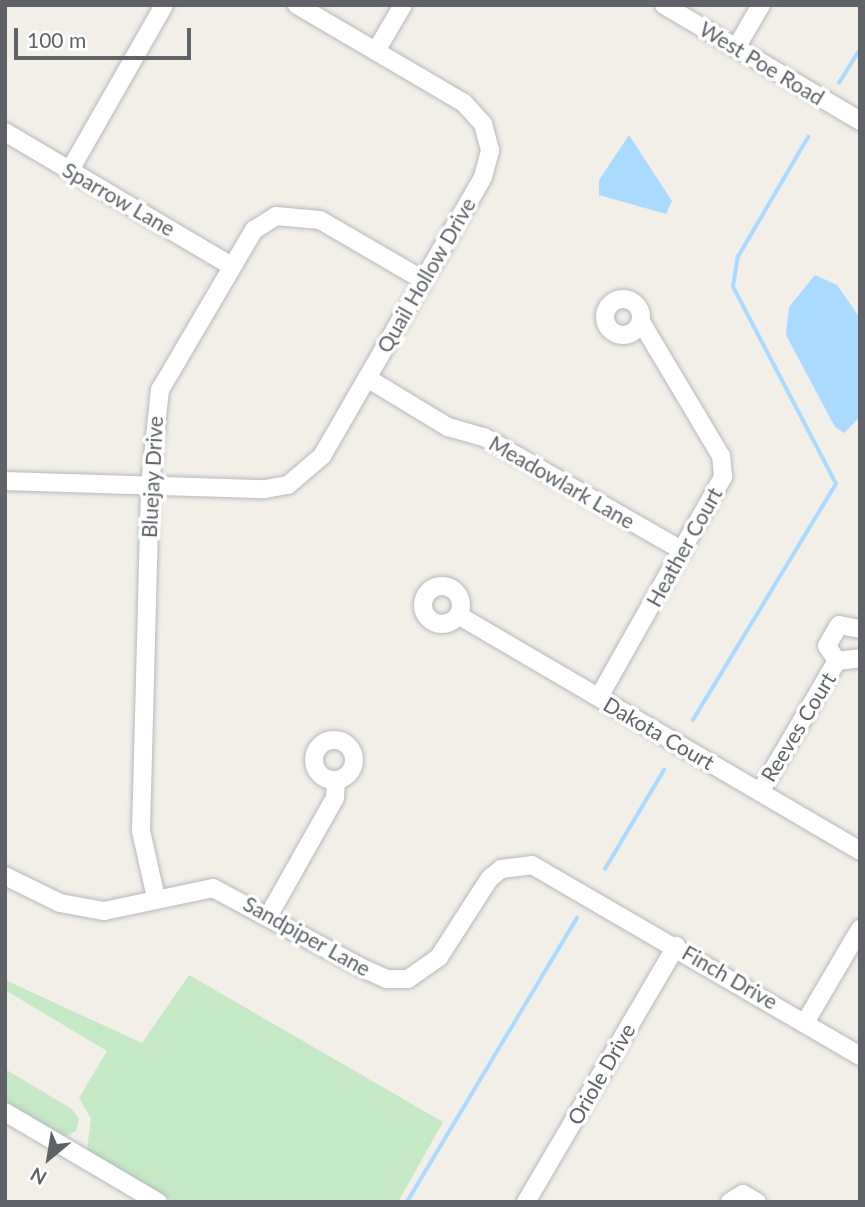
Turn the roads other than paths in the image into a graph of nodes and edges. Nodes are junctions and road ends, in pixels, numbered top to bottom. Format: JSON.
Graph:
{"nodes":[{"id":1,"x":164,"y":5,"type":"edge"},
{"id":2,"x":297,"y":5,"type":"edge"},
{"id":3,"x":403,"y":5,"type":"edge"},
{"id":4,"x":664,"y":5,"type":"edge"},
{"id":5,"x":761,"y":5,"type":"edge"},
{"id":6,"x":736,"y":48,"type":"junction"},
{"id":7,"x":376,"y":51,"type":"junction"},
{"id":8,"x":860,"y":121,"type":"edge"},
{"id":9,"x":5,"y":132,"type":"edge"},
{"id":10,"x":70,"y":170,"type":"junction"},
{"id":11,"x":232,"y":266,"type":"junction"},
{"id":12,"x":423,"y":280,"type":"junction"},
{"id":13,"x":641,"y":321,"type":"dead end"},
{"id":14,"x":366,"y":378,"type":"junction"},
{"id":15,"x":5,"y":481,"type":"edge"},
{"id":16,"x":150,"y":485,"type":"junction"},
{"id":17,"x":683,"y":551,"type":"junction"},
{"id":18,"x":458,"y":615,"type":"dead end"},
{"id":19,"x":860,"y":629,"type":"edge"},
{"id":20,"x":860,"y":658,"type":"edge"},
{"id":21,"x":837,"y":661,"type":"junction"},
{"id":22,"x":598,"y":697,"type":"junction"},
{"id":23,"x":336,"y":780,"type":"dead end"},
{"id":24,"x":760,"y":792,"type":"junction"},
{"id":25,"x":860,"y":851,"type":"edge"},
{"id":26,"x":5,"y":876,"type":"edge"},
{"id":27,"x":156,"y":898,"type":"junction"},
{"id":28,"x":599,"y":900,"type":"joint"},
{"id":29,"x":269,"y":915,"type":"junction"},
{"id":30,"x":860,"y":929,"type":"edge"},
{"id":31,"x":676,"y":946,"type":"junction"},
{"id":32,"x":806,"y":1021,"type":"junction"},
{"id":33,"x":860,"y":1056,"type":"edge"},
{"id":34,"x":5,"y":1112,"type":"edge"},
{"id":35,"x":158,"y":1202,"type":"edge"},
{"id":36,"x":526,"y":1202,"type":"edge"},
{"id":37,"x":730,"y":1202,"type":"edge"},
{"id":38,"x":757,"y":1202,"type":"edge"}],
"edges":[{"from":1,"to":10,"type":"street"},
{"from":2,"to":7,"type":"street","name":"Quail Hollow Drive"},
{"from":3,"to":7,"type":"street"},
{"from":4,"to":6,"type":"street","name":"West Poe Road"},
{"from":5,"to":6,"type":"street"},
{"from":6,"to":8,"type":"street","name":"West Poe Road"},
{"from":7,"to":12,"type":"street","name":"Quail Hollow Drive"},
{"from":9,"to":10,"type":"street","name":"Sparrow Lane"},
{"from":10,"to":11,"type":"street","name":"Sparrow Lane"},
{"from":11,"to":12,"type":"street","name":"Bluejay Drive"},
{"from":11,"to":16,"type":"street","name":"Bluejay Drive"},
{"from":12,"to":14,"type":"street","name":"Quail Hollow Drive"},
{"from":13,"to":17,"type":"street","name":"Heather Court"},
{"from":14,"to":16,"type":"street","name":"Quail Hollow Drive"},
{"from":14,"to":17,"type":"street","name":"Meadowlark Lane"},
{"from":15,"to":16,"type":"street","name":"Quail Hollow Drive"},
{"from":16,"to":27,"type":"street","name":"Bluejay Drive"},
{"from":17,"to":22,"type":"street","name":"Heather Court"},
{"from":18,"to":22,"type":"street","name":"Dakota Court"},
{"from":19,"to":21,"type":"street","name":"Reeves Court"},
{"from":20,"to":21,"type":"street","name":"Reeves Court"},
{"from":21,"to":24,"type":"street","name":"Reeves Court"},
{"from":22,"to":24,"type":"street","name":"Dakota Court"},
{"from":23,"to":29,"type":"street"},
{"from":24,"to":25,"type":"street","name":"Dakota Court"},
{"from":26,"to":27,"type":"street","name":"Sandpiper Lane"},
{"from":27,"to":29,"type":"street","name":"Sandpiper Lane"},
{"from":28,"to":29,"type":"street","name":"Sandpiper Lane"},
{"from":28,"to":31,"type":"street","name":"Finch Drive"},
{"from":30,"to":32,"type":"street"},
{"from":31,"to":32,"type":"street","name":"Finch Drive"},
{"from":31,"to":36,"type":"street","name":"Oriole Drive"},
{"from":32,"to":33,"type":"street","name":"Finch Drive"},
{"from":34,"to":35,"type":"street"},
{"from":37,"to":38,"type":"street"}]}
